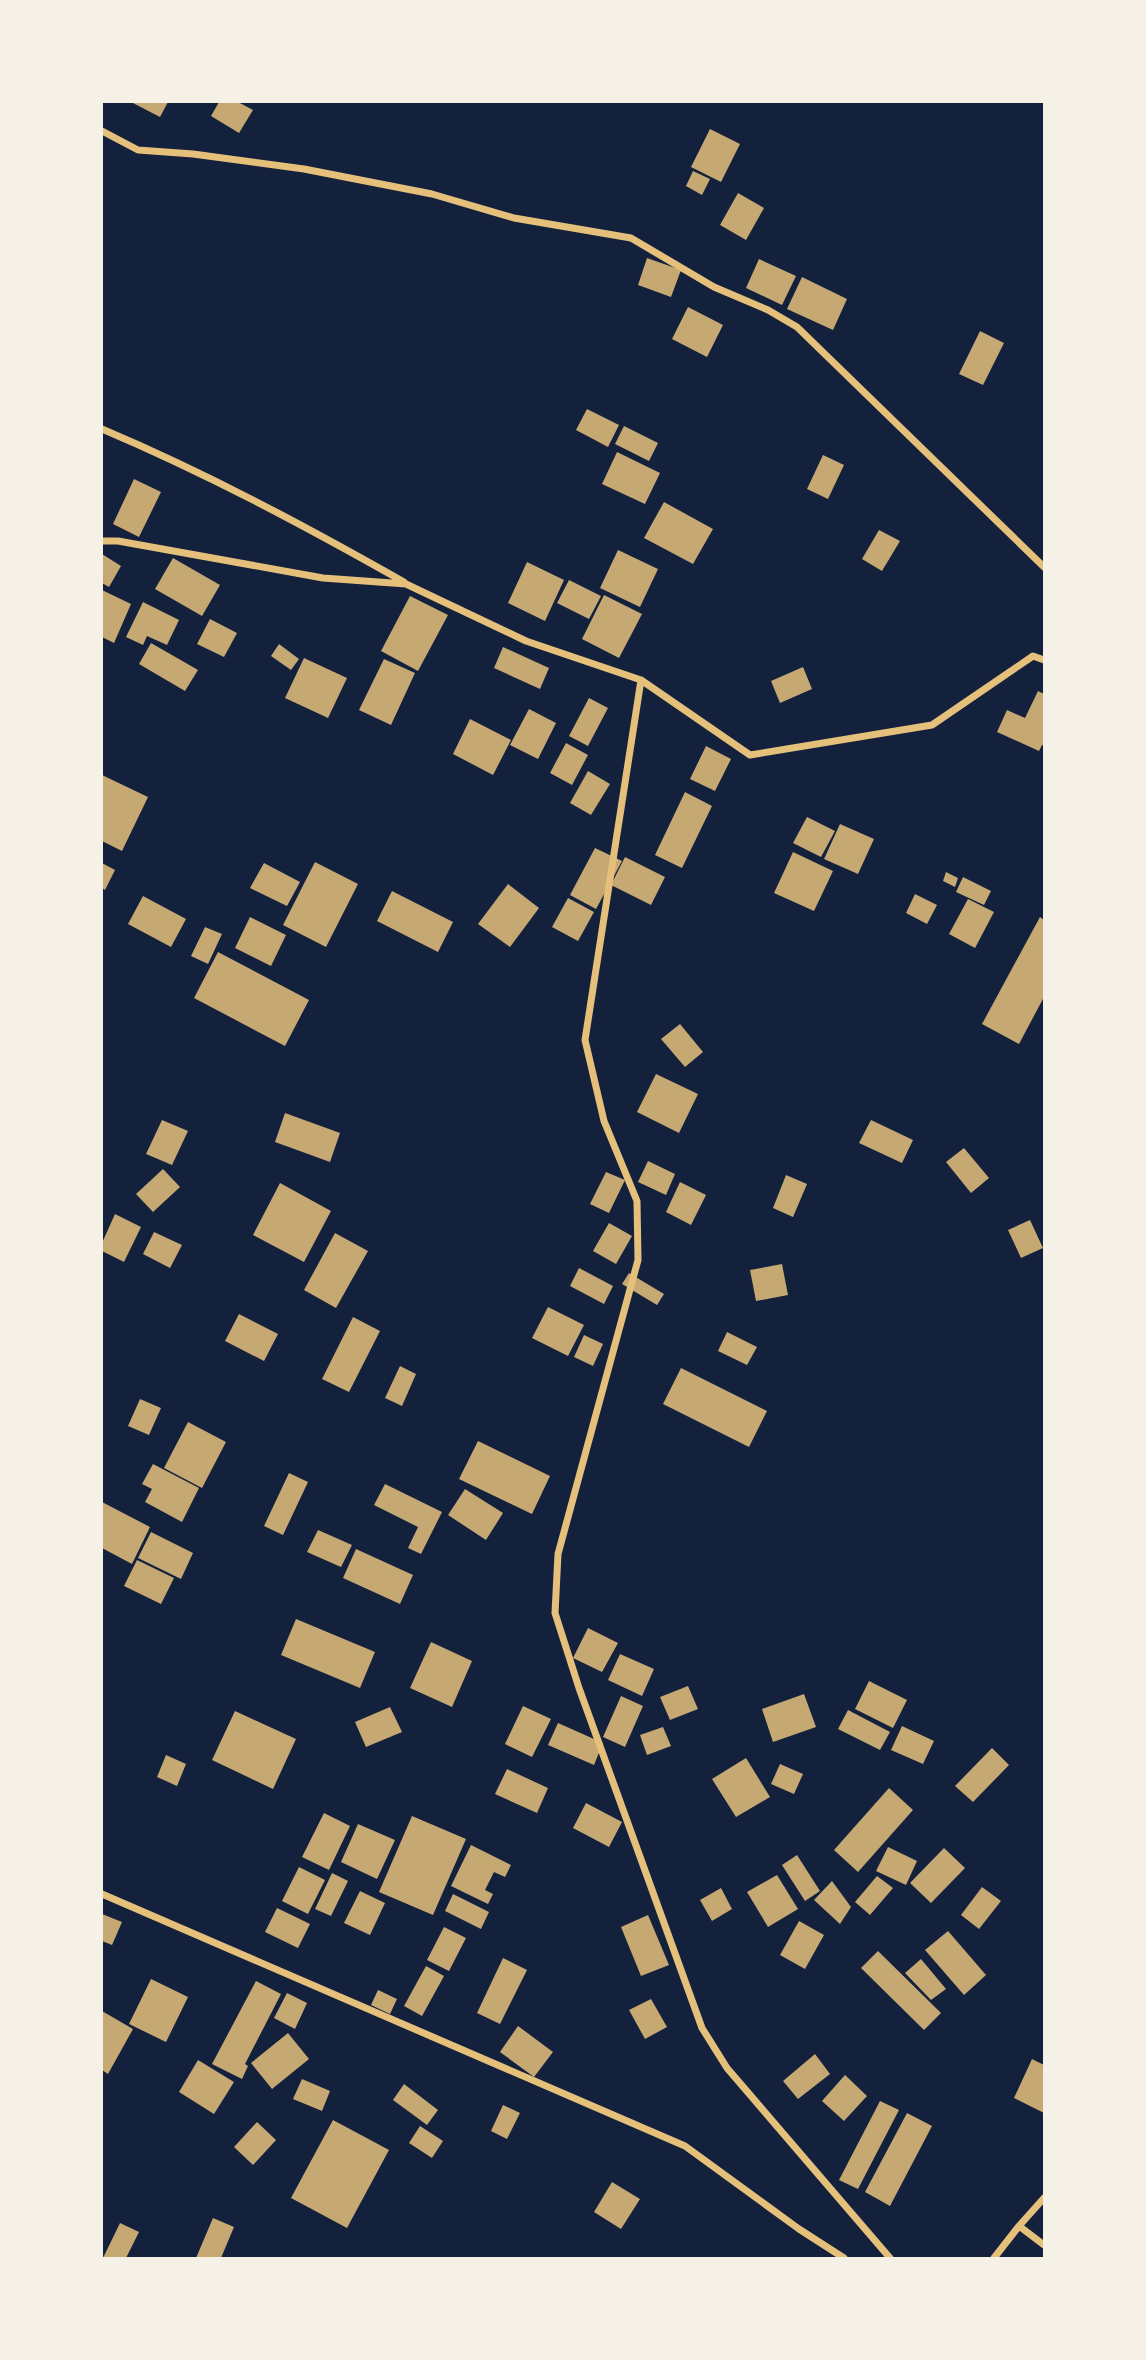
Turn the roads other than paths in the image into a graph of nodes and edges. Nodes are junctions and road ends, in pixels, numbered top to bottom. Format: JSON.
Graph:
{"nodes":[{"id":1,"x":102,"y":131,"type":"edge"},
{"id":2,"x":102,"y":429,"type":"edge"},
{"id":3,"x":102,"y":541,"type":"edge"},
{"id":4,"x":1045,"y":567,"type":"edge"},
{"id":5,"x":407,"y":584,"type":"junction"},
{"id":6,"x":1045,"y":660,"type":"edge"},
{"id":7,"x":641,"y":680,"type":"junction"},
{"id":8,"x":102,"y":1894,"type":"edge"},
{"id":9,"x":1045,"y":2198,"type":"edge"},
{"id":10,"x":1019,"y":2226,"type":"junction"},
{"id":11,"x":1045,"y":2245,"type":"edge"},
{"id":12,"x":845,"y":2259,"type":"edge"},
{"id":13,"x":890,"y":2259,"type":"edge"},
{"id":14,"x":994,"y":2259,"type":"edge"}],
"edges":[{"from":1,"to":4,"type":"street"},
{"from":2,"to":5,"type":"street"},
{"from":3,"to":5,"type":"street"},
{"from":5,"to":7,"type":"street"},
{"from":6,"to":7,"type":"street"},
{"from":7,"to":13,"type":"street"},
{"from":8,"to":12,"type":"street"},
{"from":9,"to":10,"type":"street"},
{"from":10,"to":11,"type":"street"},
{"from":10,"to":14,"type":"street"}]}
